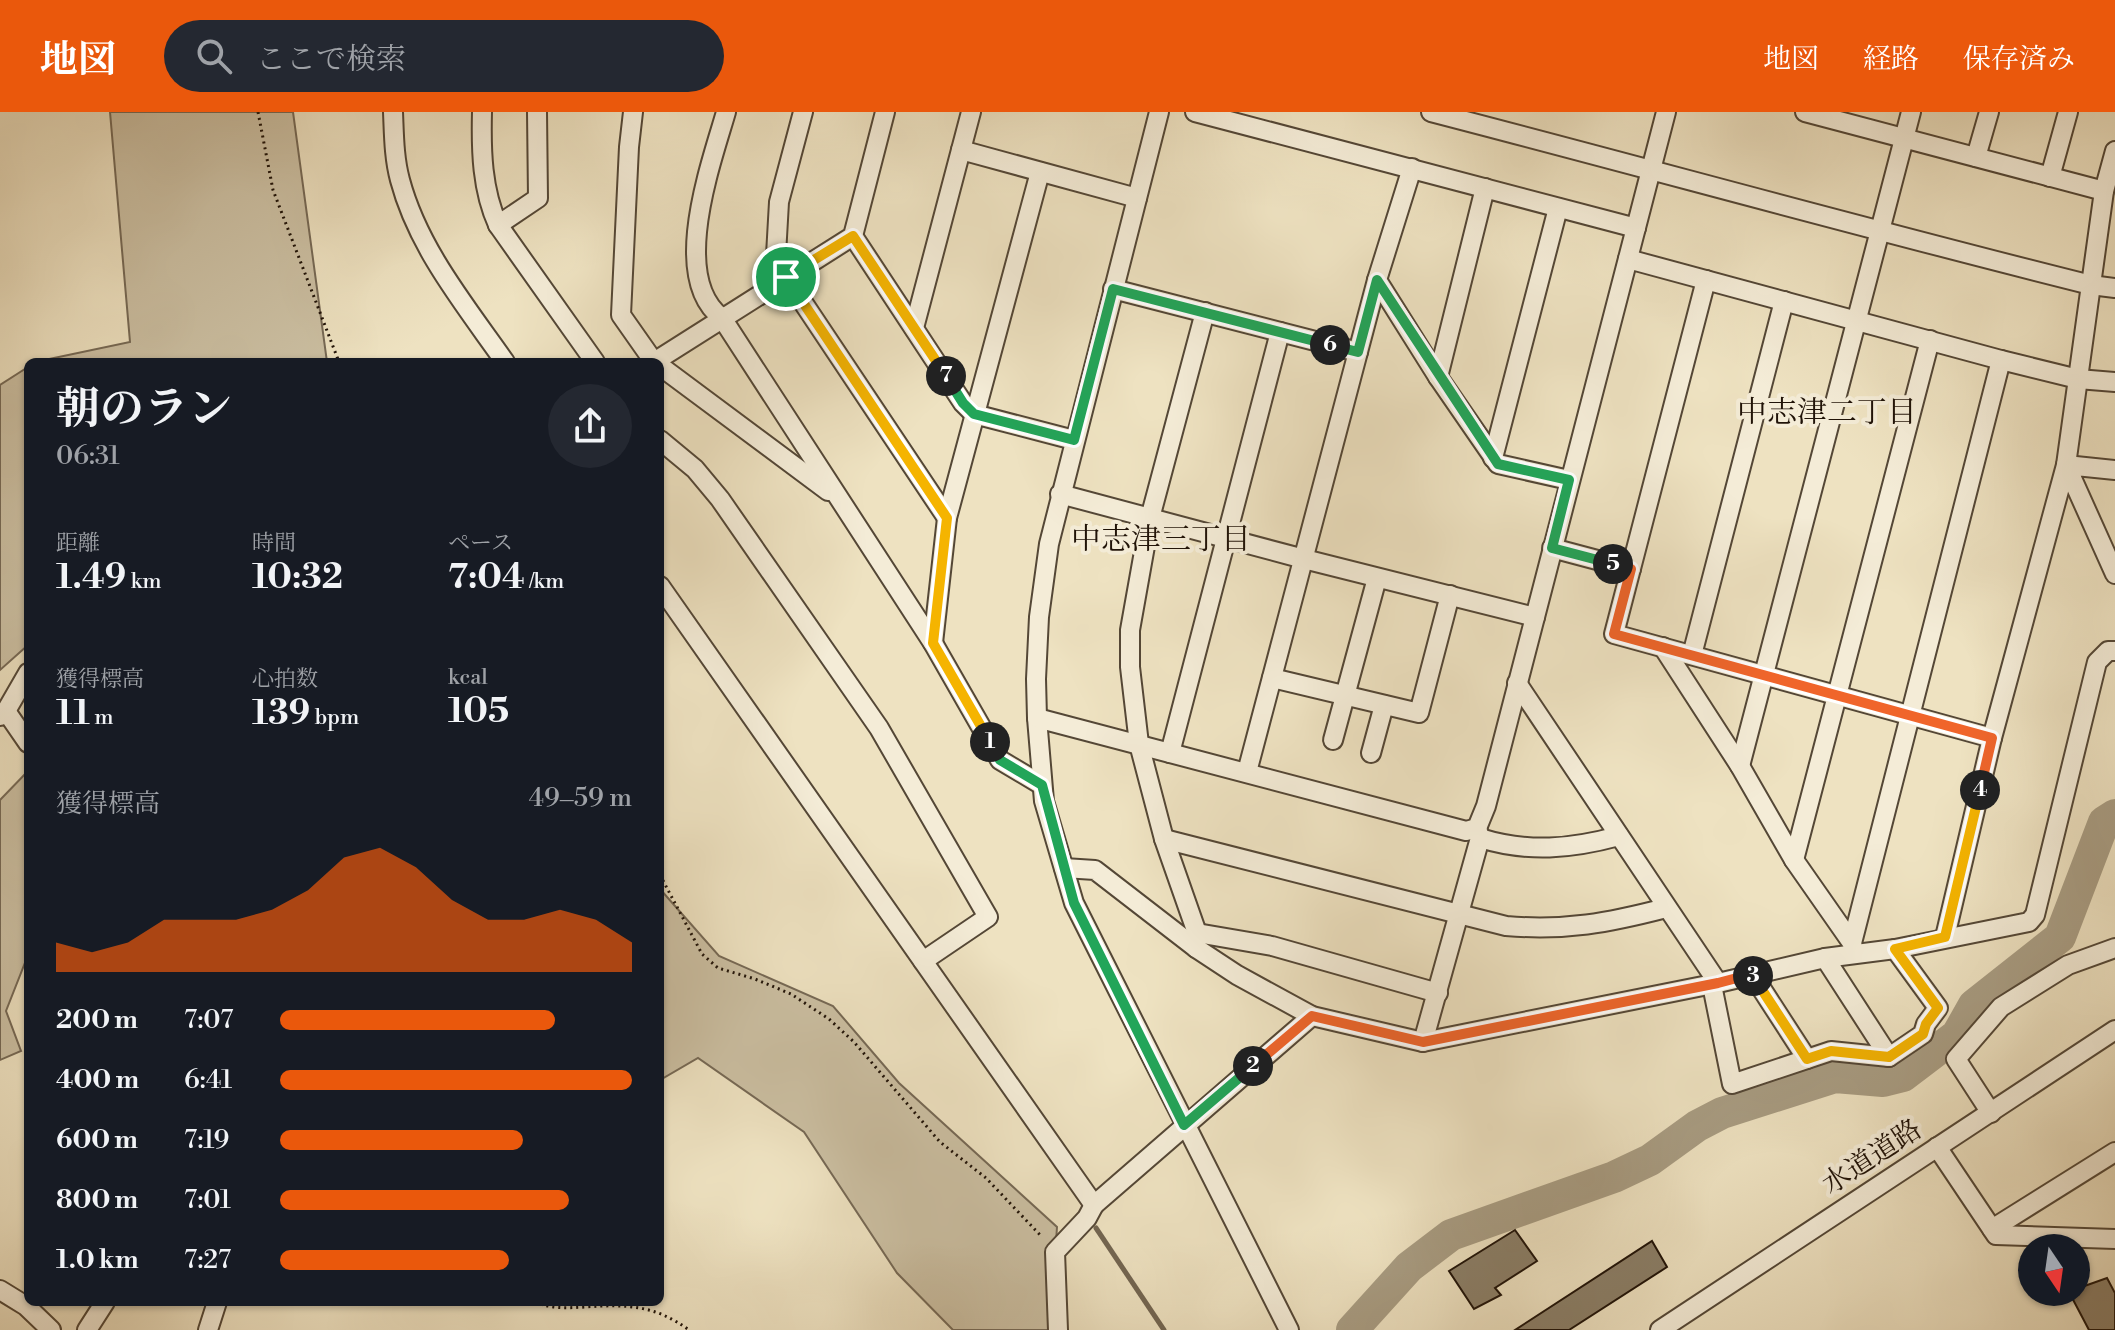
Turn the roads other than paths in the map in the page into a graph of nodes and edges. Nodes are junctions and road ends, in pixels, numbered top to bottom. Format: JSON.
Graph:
{"nodes":[{"id":1,"x":393,"y":112,"type":"edge"},
{"id":2,"x":482,"y":112,"type":"edge"},
{"id":3,"x":537,"y":112,"type":"edge"},
{"id":4,"x":633,"y":112,"type":"edge"},
{"id":5,"x":726,"y":112,"type":"edge"},
{"id":6,"x":803,"y":112,"type":"edge"},
{"id":7,"x":885,"y":112,"type":"edge"},
{"id":8,"x":971,"y":112,"type":"edge"},
{"id":9,"x":1159,"y":112,"type":"edge"},
{"id":10,"x":1195,"y":112,"type":"edge"},
{"id":11,"x":1431,"y":112,"type":"edge"},
{"id":12,"x":1646,"y":112,"type":"edge"},
{"id":13,"x":1805,"y":112,"type":"edge"},
{"id":14,"x":1911,"y":112,"type":"edge"},
{"id":15,"x":1989,"y":112,"type":"edge"},
{"id":16,"x":2068,"y":112,"type":"edge"},
{"id":17,"x":1666,"y":114,"type":"edge"},
{"id":18,"x":1832,"y":116,"type":"edge"},
{"id":19,"x":1904,"y":138,"type":"junction"},
{"id":20,"x":961,"y":150,"type":"junction"},
{"id":21,"x":2115,"y":151,"type":"edge"},
{"id":22,"x":1976,"y":157,"type":"junction"},
{"id":23,"x":1412,"y":168,"type":"junction"},
{"id":24,"x":1652,"y":169,"type":"junction"},
{"id":25,"x":1040,"y":172,"type":"junction"},
{"id":26,"x":2050,"y":177,"type":"junction"},
{"id":27,"x":1485,"y":188,"type":"junction"},
{"id":28,"x":2108,"y":195,"type":"edge"},
{"id":29,"x":1137,"y":198,"type":"junction"},
{"id":30,"x":1558,"y":208,"type":"junction"},
{"id":31,"x":498,"y":225,"type":"junction"},
{"id":32,"x":1636,"y":228,"type":"junction"},
{"id":33,"x":1879,"y":232,"type":"junction"},
{"id":34,"x":853,"y":236,"type":"junction"},
{"id":35,"x":1628,"y":259,"type":"junction"},
{"id":36,"x":786,"y":277,"type":"junction"},
{"id":37,"x":1377,"y":280,"type":"junction"},
{"id":38,"x":1706,"y":280,"type":"junction"},
{"id":39,"x":2091,"y":285,"type":"junction"},
{"id":40,"x":2115,"y":288,"type":"edge"},
{"id":41,"x":1113,"y":289,"type":"junction"},
{"id":42,"x":1784,"y":301,"type":"junction"},
{"id":43,"x":1205,"y":312,"type":"junction"},
{"id":44,"x":722,"y":318,"type":"junction"},
{"id":45,"x":1855,"y":320,"type":"junction"},
{"id":46,"x":914,"y":328,"type":"junction"},
{"id":47,"x":1280,"y":332,"type":"junction"},
{"id":48,"x":1930,"y":340,"type":"junction"},
{"id":49,"x":1358,"y":352,"type":"junction"},
{"id":50,"x":502,"y":358,"type":"edge"},
{"id":51,"x":592,"y":358,"type":"edge"},
{"id":52,"x":651,"y":358,"type":"edge"},
{"id":53,"x":660,"y":358,"type":"edge"},
{"id":54,"x":2001,"y":360,"type":"junction"},
{"id":55,"x":664,"y":369,"type":"edge"},
{"id":56,"x":1438,"y":377,"type":"junction"},
{"id":57,"x":2078,"y":379,"type":"junction"},
{"id":58,"x":2115,"y":382,"type":"edge"},
{"id":59,"x":974,"y":414,"type":"junction"},
{"id":60,"x":1074,"y":440,"type":"junction"},
{"id":61,"x":664,"y":443,"type":"edge"},
{"id":62,"x":1493,"y":458,"type":"junction"},
{"id":63,"x":2066,"y":465,"type":"junction"},
{"id":64,"x":2115,"y":470,"type":"edge"},
{"id":65,"x":1569,"y":480,"type":"junction"},
{"id":66,"x":1060,"y":494,"type":"junction"},
{"id":67,"x":837,"y":497,"type":"junction"},
{"id":68,"x":947,"y":518,"type":"junction"},
{"id":69,"x":1150,"y":518,"type":"junction"},
{"id":70,"x":1226,"y":539,"type":"junction"},
{"id":71,"x":1552,"y":548,"type":"junction"},
{"id":72,"x":1304,"y":559,"type":"junction"},
{"id":73,"x":1631,"y":569,"type":"junction"},
{"id":74,"x":2115,"y":574,"type":"edge"},
{"id":75,"x":1377,"y":578,"type":"junction"},
{"id":76,"x":664,"y":593,"type":"edge"},
{"id":77,"x":1450,"y":595,"type":"junction"},
{"id":78,"x":1535,"y":617,"type":"junction"},
{"id":79,"x":933,"y":643,"type":"junction"},
{"id":80,"x":1663,"y":647,"type":"junction"},
{"id":81,"x":2115,"y":651,"type":"edge"},
{"id":82,"x":1692,"y":655,"type":"junction"},
{"id":83,"x":1763,"y":674,"type":"junction"},
{"id":84,"x":1272,"y":678,"type":"junction"},
{"id":85,"x":24,"y":680,"type":"edge"},
{"id":86,"x":1517,"y":683,"type":"junction"},
{"id":87,"x":1344,"y":695,"type":"junction"},
{"id":88,"x":1837,"y":695,"type":"junction"},
{"id":89,"x":1384,"y":705,"type":"junction"},
{"id":90,"x":3,"y":714,"type":"edge"},
{"id":91,"x":1911,"y":716,"type":"junction"},
{"id":92,"x":1037,"y":718,"type":"junction"},
{"id":93,"x":24,"y":738,"type":"edge"},
{"id":94,"x":1992,"y":738,"type":"junction"},
{"id":95,"x":1333,"y":740,"type":"dead end"},
{"id":96,"x":1139,"y":744,"type":"junction"},
{"id":97,"x":1170,"y":753,"type":"junction"},
{"id":98,"x":1371,"y":753,"type":"dead end"},
{"id":99,"x":1740,"y":766,"type":"junction"},
{"id":100,"x":1247,"y":772,"type":"junction"},
{"id":101,"x":1042,"y":785,"type":"junction"},
{"id":102,"x":1478,"y":833,"type":"junction"},
{"id":103,"x":1619,"y":836,"type":"junction"},
{"id":104,"x":1164,"y":839,"type":"junction"},
{"id":105,"x":1794,"y":860,"type":"junction"},
{"id":106,"x":1064,"y":868,"type":"junction"},
{"id":107,"x":1666,"y":908,"type":"junction"},
{"id":108,"x":1458,"y":915,"type":"junction"},
{"id":109,"x":1945,"y":937,"type":"junction"},
{"id":110,"x":1196,"y":940,"type":"junction"},
{"id":111,"x":2115,"y":948,"type":"edge"},
{"id":112,"x":1853,"y":949,"type":"junction"},
{"id":113,"x":1895,"y":949,"type":"junction"},
{"id":114,"x":1825,"y":958,"type":"junction"},
{"id":115,"x":923,"y":961,"type":"junction"},
{"id":116,"x":1752,"y":974,"type":"junction"},
{"id":117,"x":1715,"y":984,"type":"junction"},
{"id":118,"x":1438,"y":993,"type":"junction"},
{"id":119,"x":1312,"y":1016,"type":"junction"},
{"id":120,"x":2115,"y":1030,"type":"edge"},
{"id":121,"x":1423,"y":1042,"type":"junction"},
{"id":122,"x":1889,"y":1057,"type":"junction"},
{"id":123,"x":1807,"y":1059,"type":"junction"},
{"id":124,"x":1991,"y":1113,"type":"junction"},
{"id":125,"x":1184,"y":1125,"type":"junction"},
{"id":126,"x":1937,"y":1147,"type":"junction"},
{"id":127,"x":2115,"y":1152,"type":"edge"},
{"id":128,"x":1094,"y":1205,"type":"junction"},
{"id":129,"x":1992,"y":1229,"type":"junction"},
{"id":130,"x":2115,"y":1239,"type":"edge"},
{"id":131,"x":0,"y":1290,"type":"edge"},
{"id":132,"x":24,"y":1305,"type":"edge"},
{"id":133,"x":26,"y":1306,"type":"edge"},
{"id":134,"x":102,"y":1306,"type":"edge"},
{"id":135,"x":216,"y":1306,"type":"edge"},
{"id":136,"x":51,"y":1330,"type":"edge"},
{"id":137,"x":87,"y":1330,"type":"edge"},
{"id":138,"x":208,"y":1330,"type":"edge"},
{"id":139,"x":1058,"y":1330,"type":"edge"},
{"id":140,"x":1289,"y":1330,"type":"edge"},
{"id":141,"x":1660,"y":1330,"type":"edge"}],
"edges":[{"from":1,"to":50,"type":"street"},
{"from":2,"to":31,"type":"street"},
{"from":3,"to":31,"type":"street"},
{"from":4,"to":52,"type":"street"},
{"from":5,"to":44,"type":"street"},
{"from":6,"to":36,"type":"street"},
{"from":7,"to":34,"type":"street"},
{"from":8,"to":20,"type":"street"},
{"from":9,"to":29,"type":"street"},
{"from":10,"to":23,"type":"street"},
{"from":11,"to":24,"type":"street"},
{"from":12,"to":17,"type":"street"},
{"from":13,"to":18,"type":"street"},
{"from":14,"to":19,"type":"street"},
{"from":15,"to":22,"type":"street"},
{"from":16,"to":26,"type":"street"},
{"from":17,"to":24,"type":"street"},
{"from":18,"to":19,"type":"street"},
{"from":19,"to":22,"type":"street"},
{"from":19,"to":33,"type":"street"},
{"from":20,"to":25,"type":"street"},
{"from":20,"to":46,"type":"street"},
{"from":21,"to":28,"type":"street"},
{"from":22,"to":26,"type":"street"},
{"from":23,"to":27,"type":"street"},
{"from":23,"to":37,"type":"street"},
{"from":24,"to":32,"type":"street"},
{"from":24,"to":33,"type":"street"},
{"from":25,"to":29,"type":"street"},
{"from":25,"to":59,"type":"street"},
{"from":26,"to":28,"type":"street"},
{"from":27,"to":30,"type":"street"},
{"from":27,"to":56,"type":"street"},
{"from":28,"to":39,"type":"street"},
{"from":29,"to":41,"type":"street"},
{"from":30,"to":32,"type":"street"},
{"from":30,"to":62,"type":"street"},
{"from":31,"to":51,"type":"street"},
{"from":32,"to":35,"type":"street"},
{"from":33,"to":39,"type":"street"},
{"from":33,"to":45,"type":"street"},
{"from":34,"to":36,"type":"street"},
{"from":34,"to":46,"type":"street"},
{"from":35,"to":38,"type":"street"},
{"from":35,"to":65,"type":"street"},
{"from":36,"to":44,"type":"street"},
{"from":36,"to":68,"type":"street"},
{"from":37,"to":49,"type":"street"},
{"from":37,"to":56,"type":"street"},
{"from":38,"to":42,"type":"street"},
{"from":38,"to":73,"type":"street"},
{"from":39,"to":40,"type":"street"},
{"from":39,"to":57,"type":"street"},
{"from":41,"to":43,"type":"street"},
{"from":41,"to":60,"type":"street"},
{"from":42,"to":45,"type":"street"},
{"from":42,"to":82,"type":"street"},
{"from":43,"to":47,"type":"street"},
{"from":43,"to":69,"type":"street"},
{"from":44,"to":53,"type":"street"},
{"from":44,"to":67,"type":"street"},
{"from":45,"to":48,"type":"street"},
{"from":45,"to":83,"type":"street"},
{"from":46,"to":59,"type":"street"},
{"from":47,"to":49,"type":"street"},
{"from":47,"to":70,"type":"street"},
{"from":48,"to":54,"type":"street"},
{"from":48,"to":88,"type":"street"},
{"from":49,"to":72,"type":"street"},
{"from":54,"to":57,"type":"street"},
{"from":54,"to":91,"type":"street"},
{"from":55,"to":67,"type":"street"},
{"from":56,"to":62,"type":"street"},
{"from":57,"to":58,"type":"street"},
{"from":57,"to":63,"type":"street"},
{"from":59,"to":60,"type":"street"},
{"from":59,"to":68,"type":"street"},
{"from":60,"to":66,"type":"street"},
{"from":61,"to":115,"type":"street"},
{"from":62,"to":65,"type":"street"},
{"from":63,"to":64,"type":"street"},
{"from":63,"to":74,"type":"street"},
{"from":63,"to":94,"type":"street"},
{"from":65,"to":71,"type":"street"},
{"from":66,"to":69,"type":"street"},
{"from":66,"to":92,"type":"street"},
{"from":67,"to":79,"type":"street"},
{"from":68,"to":79,"type":"street"},
{"from":69,"to":70,"type":"street"},
{"from":69,"to":96,"type":"street"},
{"from":70,"to":72,"type":"street"},
{"from":70,"to":97,"type":"street"},
{"from":71,"to":73,"type":"street"},
{"from":71,"to":78,"type":"street"},
{"from":72,"to":75,"type":"street"},
{"from":72,"to":84,"type":"street"},
{"from":73,"to":80,"type":"street"},
{"from":75,"to":77,"type":"street"},
{"from":75,"to":87,"type":"street"},
{"from":76,"to":115,"type":"street"},
{"from":77,"to":78,"type":"street"},
{"from":77,"to":89,"type":"street"},
{"from":78,"to":86,"type":"street"},
{"from":79,"to":101,"type":"street"},
{"from":80,"to":82,"type":"street"},
{"from":80,"to":99,"type":"street"},
{"from":81,"to":109,"type":"street"},
{"from":82,"to":83,"type":"street"},
{"from":83,"to":88,"type":"street"},
{"from":83,"to":99,"type":"street"},
{"from":84,"to":87,"type":"street"},
{"from":84,"to":100,"type":"street"},
{"from":85,"to":90,"type":"street"},
{"from":86,"to":102,"type":"street"},
{"from":86,"to":103,"type":"street"},
{"from":87,"to":89,"type":"street"},
{"from":87,"to":95,"type":"street"},
{"from":88,"to":91,"type":"street"},
{"from":88,"to":105,"type":"street"},
{"from":89,"to":98,"type":"street"},
{"from":90,"to":93,"type":"street"},
{"from":91,"to":94,"type":"street"},
{"from":91,"to":112,"type":"street"},
{"from":92,"to":96,"type":"street"},
{"from":92,"to":101,"type":"street"},
{"from":94,"to":109,"type":"street"},
{"from":96,"to":97,"type":"street"},
{"from":96,"to":104,"type":"street"},
{"from":97,"to":100,"type":"street"},
{"from":99,"to":105,"type":"street"},
{"from":100,"to":102,"type":"street"},
{"from":101,"to":106,"type":"street"},
{"from":102,"to":103,"type":"street"},
{"from":102,"to":108,"type":"street"},
{"from":103,"to":107,"type":"street"},
{"from":104,"to":108,"type":"street"},
{"from":104,"to":110,"type":"street"},
{"from":105,"to":112,"type":"street"},
{"from":106,"to":110,"type":"street"},
{"from":106,"to":125,"type":"street"},
{"from":107,"to":108,"type":"street"},
{"from":107,"to":117,"type":"street"},
{"from":108,"to":118,"type":"street"},
{"from":109,"to":113,"type":"street"},
{"from":110,"to":118,"type":"street"},
{"from":110,"to":119,"type":"street"},
{"from":111,"to":124,"type":"street"},
{"from":112,"to":113,"type":"street"},
{"from":112,"to":114,"type":"street"},
{"from":113,"to":122,"type":"street"},
{"from":114,"to":116,"type":"street"},
{"from":114,"to":122,"type":"street"},
{"from":115,"to":128,"type":"street"},
{"from":116,"to":117,"type":"street"},
{"from":116,"to":123,"type":"street"},
{"from":117,"to":121,"type":"street"},
{"from":117,"to":123,"type":"street"},
{"from":118,"to":121,"type":"street"},
{"from":119,"to":121,"type":"street"},
{"from":119,"to":125,"type":"street"},
{"from":120,"to":124,"type":"street","name":"水道道路"},
{"from":122,"to":123,"type":"street"},
{"from":124,"to":126,"type":"street","name":"水道道路"},
{"from":125,"to":128,"type":"street"},
{"from":125,"to":140,"type":"street"},
{"from":126,"to":129,"type":"street"},
{"from":126,"to":141,"type":"street","name":"水道道路"},
{"from":127,"to":129,"type":"street"},
{"from":128,"to":139,"type":"street"},
{"from":129,"to":130,"type":"street"},
{"from":131,"to":132,"type":"street"},
{"from":133,"to":136,"type":"street"},
{"from":134,"to":137,"type":"street"},
{"from":135,"to":138,"type":"street"}]}
